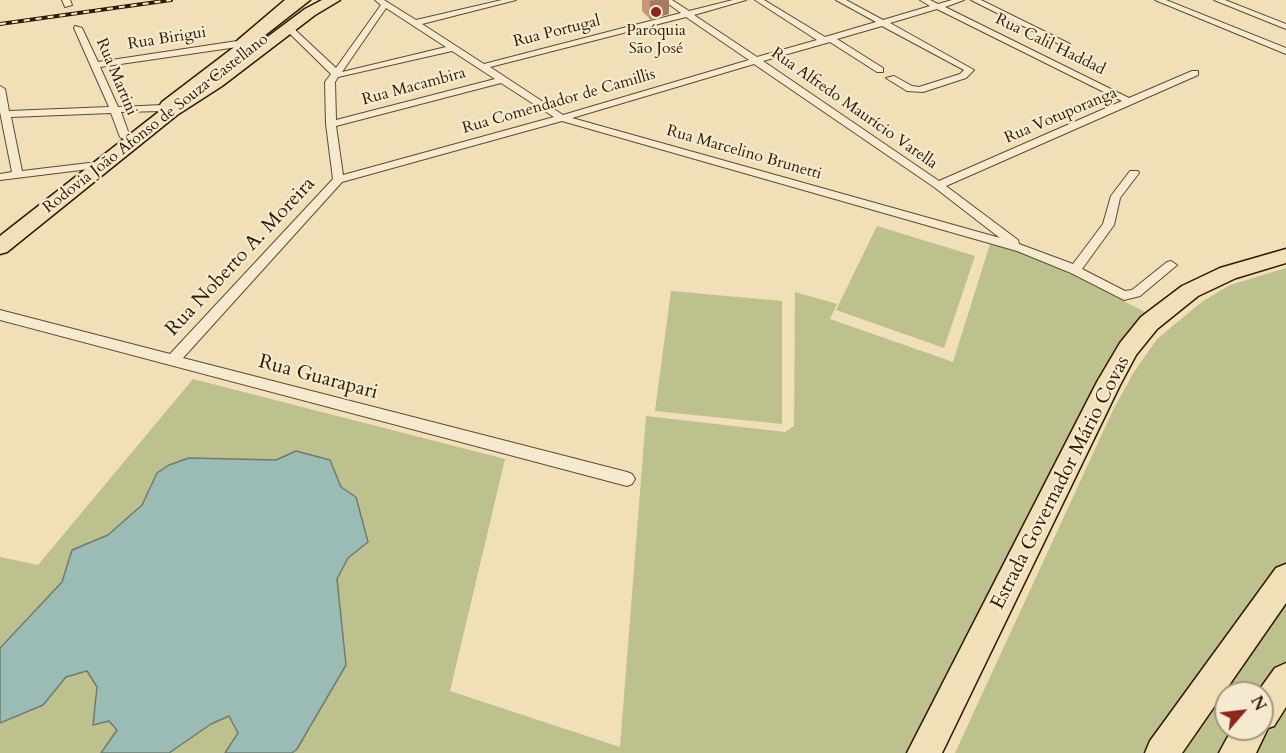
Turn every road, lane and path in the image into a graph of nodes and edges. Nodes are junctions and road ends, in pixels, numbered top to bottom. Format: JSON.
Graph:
{"nodes":[{"id":1,"x":294,"y":0,"type":"edge"},
{"id":2,"x":304,"y":0,"type":"edge"},
{"id":3,"x":312,"y":0,"type":"edge"},
{"id":4,"x":333,"y":0,"type":"edge"},
{"id":5,"x":512,"y":0,"type":"edge"},
{"id":6,"x":667,"y":0,"type":"edge"},
{"id":7,"x":742,"y":0,"type":"edge"},
{"id":8,"x":759,"y":0,"type":"edge"},
{"id":9,"x":840,"y":0,"type":"edge"},
{"id":10,"x":924,"y":0,"type":"edge"},
{"id":11,"x":960,"y":0,"type":"edge"},
{"id":12,"x":975,"y":0,"type":"edge"},
{"id":13,"x":1160,"y":0,"type":"edge"},
{"id":14,"x":1218,"y":0,"type":"edge"},
{"id":15,"x":382,"y":2,"type":"edge"},
{"id":16,"x":939,"y":8,"type":"junction"},
{"id":17,"x":688,"y":14,"type":"junction"},
{"id":18,"x":416,"y":23,"type":"junction"},
{"id":19,"x":885,"y":24,"type":"junction"},
{"id":20,"x":78,"y":28,"type":"dead end"},
{"id":21,"x":288,"y":28,"type":"junction"},
{"id":22,"x":1286,"y":29,"type":"edge"},
{"id":23,"x":829,"y":41,"type":"junction"},
{"id":24,"x":1264,"y":42,"type":"junction"},
{"id":25,"x":243,"y":43,"type":"junction"},
{"id":26,"x":1066,"y":44,"type":"dead end"},
{"id":27,"x":454,"y":48,"type":"junction"},
{"id":28,"x":1286,"y":51,"type":"edge"},
{"id":29,"x":758,"y":61,"type":"junction"},
{"id":30,"x":96,"y":65,"type":"junction"},
{"id":31,"x":485,"y":66,"type":"junction"},
{"id":32,"x":880,"y":70,"type":"dead end"},
{"id":33,"x":335,"y":72,"type":"junction"},
{"id":34,"x":1195,"y":74,"type":"dead end"},
{"id":35,"x":891,"y":78,"type":"dead end"},
{"id":36,"x":504,"y":79,"type":"junction"},
{"id":37,"x":201,"y":85,"type":"junction"},
{"id":38,"x":0,"y":89,"type":"edge"},
{"id":39,"x":1130,"y":102,"type":"junction"},
{"id":40,"x":169,"y":107,"type":"junction"},
{"id":41,"x":115,"y":110,"type":"junction"},
{"id":42,"x":7,"y":114,"type":"junction"},
{"id":43,"x":562,"y":118,"type":"junction"},
{"id":44,"x":332,"y":124,"type":"junction"},
{"id":45,"x":125,"y":137,"type":"junction"},
{"id":46,"x":88,"y":166,"type":"junction"},
{"id":47,"x":1134,"y":173,"type":"dead end"},
{"id":48,"x":18,"y":175,"type":"junction"},
{"id":49,"x":0,"y":177,"type":"edge"},
{"id":50,"x":338,"y":180,"type":"junction"},
{"id":51,"x":938,"y":185,"type":"junction"},
{"id":52,"x":0,"y":236,"type":"edge"},
{"id":53,"x":0,"y":248,"type":"edge"},
{"id":54,"x":1021,"y":248,"type":"junction"},
{"id":55,"x":1286,"y":256,"type":"edge"},
{"id":56,"x":1171,"y":265,"type":"dead end"},
{"id":57,"x":1075,"y":270,"type":"junction"},
{"id":58,"x":0,"y":315,"type":"edge"},
{"id":59,"x":172,"y":361,"type":"junction"},
{"id":60,"x":627,"y":479,"type":"dead end"},
{"id":61,"x":1286,"y":579,"type":"edge"},
{"id":62,"x":1286,"y":680,"type":"edge"},
{"id":63,"x":1274,"y":697,"type":"edge"},
{"id":64,"x":924,"y":753,"type":"edge"},
{"id":65,"x":1162,"y":753,"type":"edge"}],
"edges":[{"from":1,"to":25,"type":"highway"},
{"from":2,"to":37,"type":"main road","name":"Rodovia João Afonso de Souza Castellano"},
{"from":3,"to":37,"type":"main road","name":"Rodovia João Afonso de Souza Castellano"},
{"from":4,"to":21,"type":"highway"},
{"from":5,"to":18,"type":"street"},
{"from":6,"to":17,"type":"street","name":"Rua Alfredo Maurício Varella"},
{"from":7,"to":17,"type":"street","name":"Rua Portugal"},
{"from":8,"to":23,"type":"street"},
{"from":9,"to":19,"type":"street"},
{"from":10,"to":16,"type":"street","name":"Rua Calil Haddad"},
{"from":11,"to":16,"type":"street","name":"Rua Comendador de Camillis"},
{"from":12,"to":26,"type":"street"},
{"from":13,"to":24,"type":"street"},
{"from":14,"to":22,"type":"street"},
{"from":15,"to":18,"type":"street","name":"Rua Marcelino Brunetti"},
{"from":15,"to":33,"type":"street"},
{"from":16,"to":19,"type":"street","name":"Rua Comendador de Camillis"},
{"from":16,"to":39,"type":"street","name":"Rua Calil Haddad"},
{"from":17,"to":29,"type":"street","name":"Rua Alfredo Maurício Varella"},
{"from":17,"to":31,"type":"street","name":"Rua Portugal"},
{"from":18,"to":27,"type":"street","name":"Rua Marcelino Brunetti"},
{"from":19,"to":23,"type":"street","name":"Rua Comendador de Camillis"},
{"from":19,"to":35,"type":"street"},
{"from":20,"to":30,"type":"street","name":"Rua Martini"},
{"from":21,"to":33,"type":"street"},
{"from":21,"to":40,"type":"highway"},
{"from":22,"to":24,"type":"street"},
{"from":23,"to":29,"type":"street","name":"Rua Comendador de Camillis"},
{"from":23,"to":32,"type":"street"},
{"from":24,"to":28,"type":"street"},
{"from":25,"to":30,"type":"street","name":"Rua Birigui"},
{"from":25,"to":40,"type":"highway"},
{"from":27,"to":31,"type":"street","name":"Rua Marcelino Brunetti"},
{"from":27,"to":33,"type":"street"},
{"from":29,"to":43,"type":"street","name":"Rua Comendador de Camillis"},
{"from":29,"to":51,"type":"street","name":"Rua Alfredo Maurício Varella"},
{"from":30,"to":41,"type":"street","name":"Rua Martini"},
{"from":31,"to":36,"type":"street","name":"Rua Marcelino Brunetti"},
{"from":33,"to":44,"type":"street"},
{"from":34,"to":39,"type":"street","name":"Rua Votuporanga"},
{"from":36,"to":43,"type":"street","name":"Rua Marcelino Brunetti"},
{"from":36,"to":44,"type":"street","name":"Rua Macambira"},
{"from":37,"to":40,"type":"main road","name":"Rodovia João Afonso de Souza Castellano"},
{"from":38,"to":42,"type":"street"},
{"from":39,"to":51,"type":"street","name":"Rua Votuporanga"},
{"from":40,"to":41,"type":"street"},
{"from":40,"to":45,"type":"highway","name":"Rodovia João Afonso de Souza Castellano"},
{"from":40,"to":53,"type":"highway","name":"Rodovia João Afonso de Souza Castellano"},
{"from":41,"to":42,"type":"street"},
{"from":41,"to":45,"type":"street","name":"Rua Martini"},
{"from":42,"to":48,"type":"street"},
{"from":43,"to":50,"type":"street","name":"Rua Comendador de Camillis"},
{"from":43,"to":54,"type":"street","name":"Rua Marcelino Brunetti"},
{"from":44,"to":50,"type":"street"},
{"from":45,"to":46,"type":"highway","name":"Rodovia João Afonso de Souza Castellano"},
{"from":46,"to":48,"type":"street"},
{"from":46,"to":52,"type":"highway","name":"Rodovia João Afonso de Souza Castellano"},
{"from":47,"to":57,"type":"street"},
{"from":48,"to":49,"type":"street"},
{"from":50,"to":59,"type":"street","name":"Rua Noberto A. Moreira"},
{"from":51,"to":54,"type":"street","name":"Rua Alfredo Maurício Varella"},
{"from":54,"to":57,"type":"street","name":"Rua Marcelino Brunetti"},
{"from":55,"to":64,"type":"highway","name":"Estrada Governador Mário Covas"},
{"from":56,"to":57,"type":"street","name":"Rua Marcelino Brunetti"},
{"from":58,"to":59,"type":"street","name":"Rua Guarapari"},
{"from":59,"to":60,"type":"street","name":"Rua Guarapari"},
{"from":61,"to":65,"type":"highway"},
{"from":62,"to":63,"type":"highway"}]}
